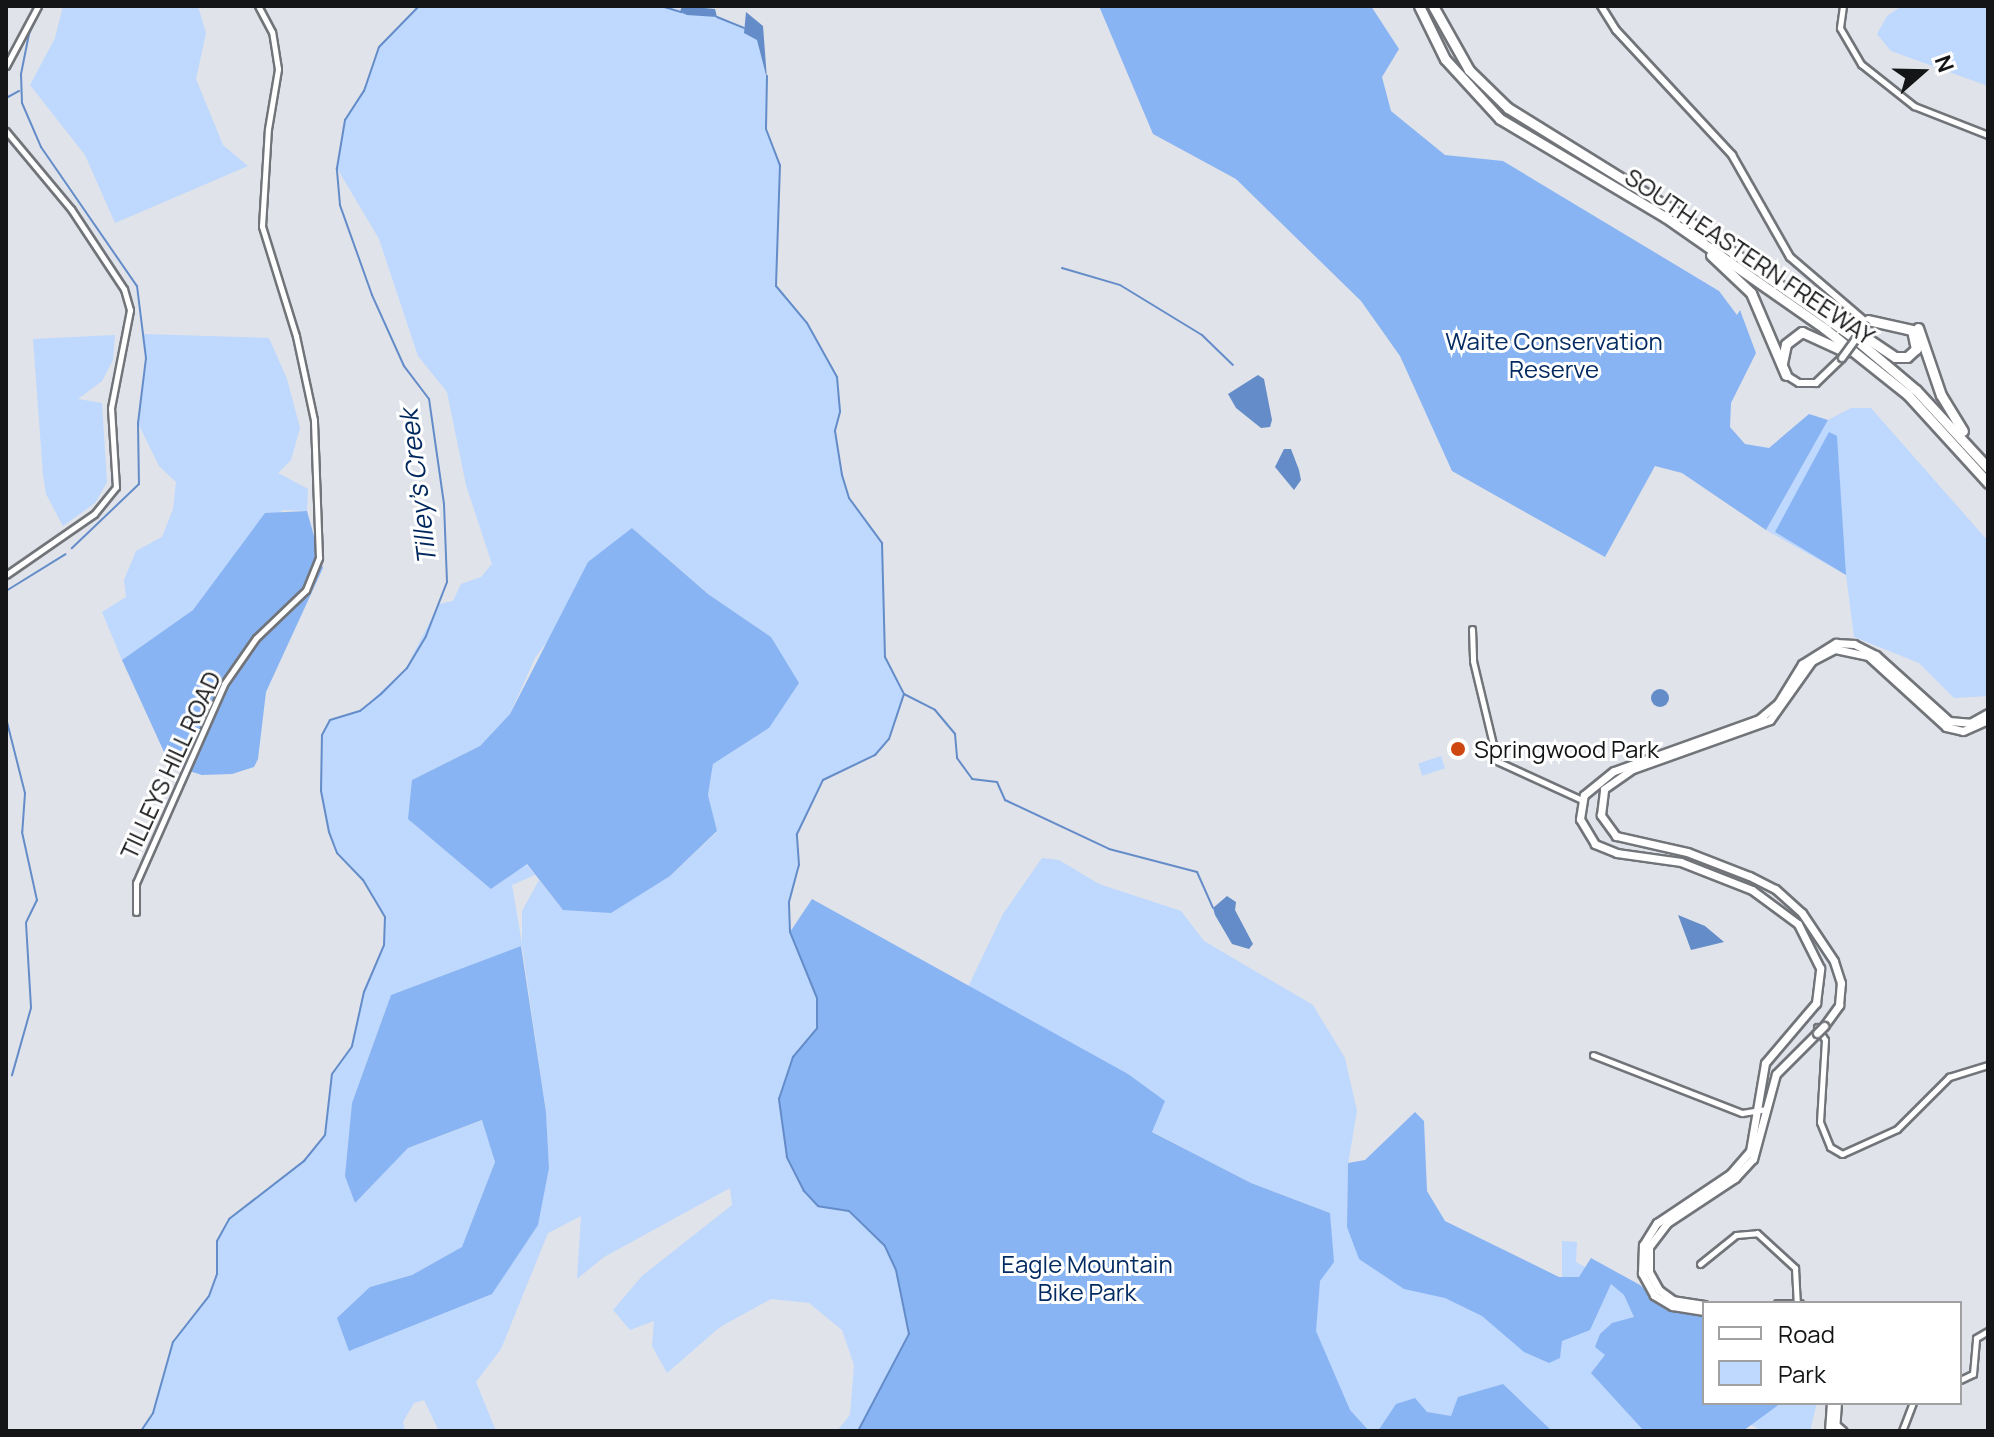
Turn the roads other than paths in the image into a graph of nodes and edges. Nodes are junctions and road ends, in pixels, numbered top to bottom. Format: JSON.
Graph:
{"nodes":[{"id":1,"x":38,"y":6,"type":"edge"},
{"id":2,"x":258,"y":6,"type":"edge"},
{"id":3,"x":1419,"y":6,"type":"edge"},
{"id":4,"x":1433,"y":6,"type":"edge"},
{"id":5,"x":1601,"y":6,"type":"edge"},
{"id":6,"x":1843,"y":6,"type":"edge"},
{"id":7,"x":6,"y":66,"type":"edge"},
{"id":8,"x":6,"y":131,"type":"edge"},
{"id":9,"x":1988,"y":135,"type":"edge"},
{"id":10,"x":1642,"y":203,"type":"junction"},
{"id":11,"x":1796,"y":294,"type":"junction"},
{"id":12,"x":1867,"y":323,"type":"junction"},
{"id":13,"x":1786,"y":375,"type":"junction"},
{"id":14,"x":1936,"y":424,"type":"junction"},
{"id":15,"x":1988,"y":461,"type":"edge"},
{"id":16,"x":1988,"y":468,"type":"edge"},
{"id":17,"x":1988,"y":483,"type":"edge"},
{"id":18,"x":6,"y":575,"type":"edge"},
{"id":19,"x":1472,"y":629,"type":"dead end"},
{"id":20,"x":1988,"y":713,"type":"edge"},
{"id":21,"x":1988,"y":720,"type":"edge"},
{"id":22,"x":1603,"y":791,"type":"junction"},
{"id":23,"x":1582,"y":800,"type":"junction"},
{"id":24,"x":1599,"y":806,"type":"junction"},
{"id":25,"x":136,"y":912,"type":"dead end"},
{"id":26,"x":1820,"y":1029,"type":"junction"},
{"id":27,"x":1593,"y":1055,"type":"dead end"},
{"id":28,"x":1988,"y":1065,"type":"edge"},
{"id":29,"x":1763,"y":1109,"type":"junction"},
{"id":30,"x":1700,"y":1264,"type":"dead end"},
{"id":31,"x":1799,"y":1301,"type":"edge"},
{"id":32,"x":1702,"y":1308,"type":"edge"},
{"id":33,"x":1988,"y":1331,"type":"edge"},
{"id":34,"x":1962,"y":1379,"type":"edge"},
{"id":35,"x":1831,"y":1405,"type":"edge"},
{"id":36,"x":1837,"y":1405,"type":"edge"},
{"id":37,"x":1912,"y":1405,"type":"edge"},
{"id":38,"x":1833,"y":1425,"type":"edge"},
{"id":39,"x":1829,"y":1431,"type":"edge"},
{"id":40,"x":1844,"y":1431,"type":"edge"},
{"id":41,"x":1902,"y":1431,"type":"edge"}],
"edges":[{"from":1,"to":7,"type":"street"},
{"from":2,"to":25,"type":"street","name":"TILLEYS HILL ROAD"},
{"from":3,"to":10,"type":"highway","name":"SOUTH EASTERN FREEWAY"},
{"from":4,"to":11,"type":"highway","name":"SOUTH EASTERN FREEWAY"},
{"from":5,"to":12,"type":"street"},
{"from":6,"to":9,"type":"street"},
{"from":8,"to":18,"type":"street"},
{"from":10,"to":13,"type":"highway"},
{"from":10,"to":14,"type":"highway","name":"SOUTH EASTERN FREEWAY"},
{"from":11,"to":12,"type":"highway"},
{"from":11,"to":16,"type":"highway","name":"SOUTH EASTERN FREEWAY"},
{"from":12,"to":13,"type":"street","bridge":true},
{"from":12,"to":15,"type":"highway"},
{"from":13,"to":14,"type":"highway"},
{"from":14,"to":17,"type":"highway","name":"SOUTH EASTERN FREEWAY"},
{"from":19,"to":23,"type":"street"},
{"from":20,"to":23,"type":"main road"},
{"from":21,"to":22,"type":"main road"},
{"from":22,"to":23,"type":"main road"},
{"from":22,"to":24,"type":"main road"},
{"from":23,"to":24,"type":"main road"},
{"from":23,"to":29,"type":"main road"},
{"from":24,"to":26,"type":"main road"},
{"from":26,"to":28,"type":"street"},
{"from":26,"to":29,"type":"main road"},
{"from":27,"to":29,"type":"street"},
{"from":29,"to":32,"type":"main road"},
{"from":30,"to":31,"type":"street"},
{"from":33,"to":34,"type":"street"},
{"from":35,"to":38,"type":"main road"},
{"from":36,"to":38,"type":"main road"},
{"from":37,"to":41,"type":"street"},
{"from":38,"to":39,"type":"main road"},
{"from":38,"to":40,"type":"street"}]}
